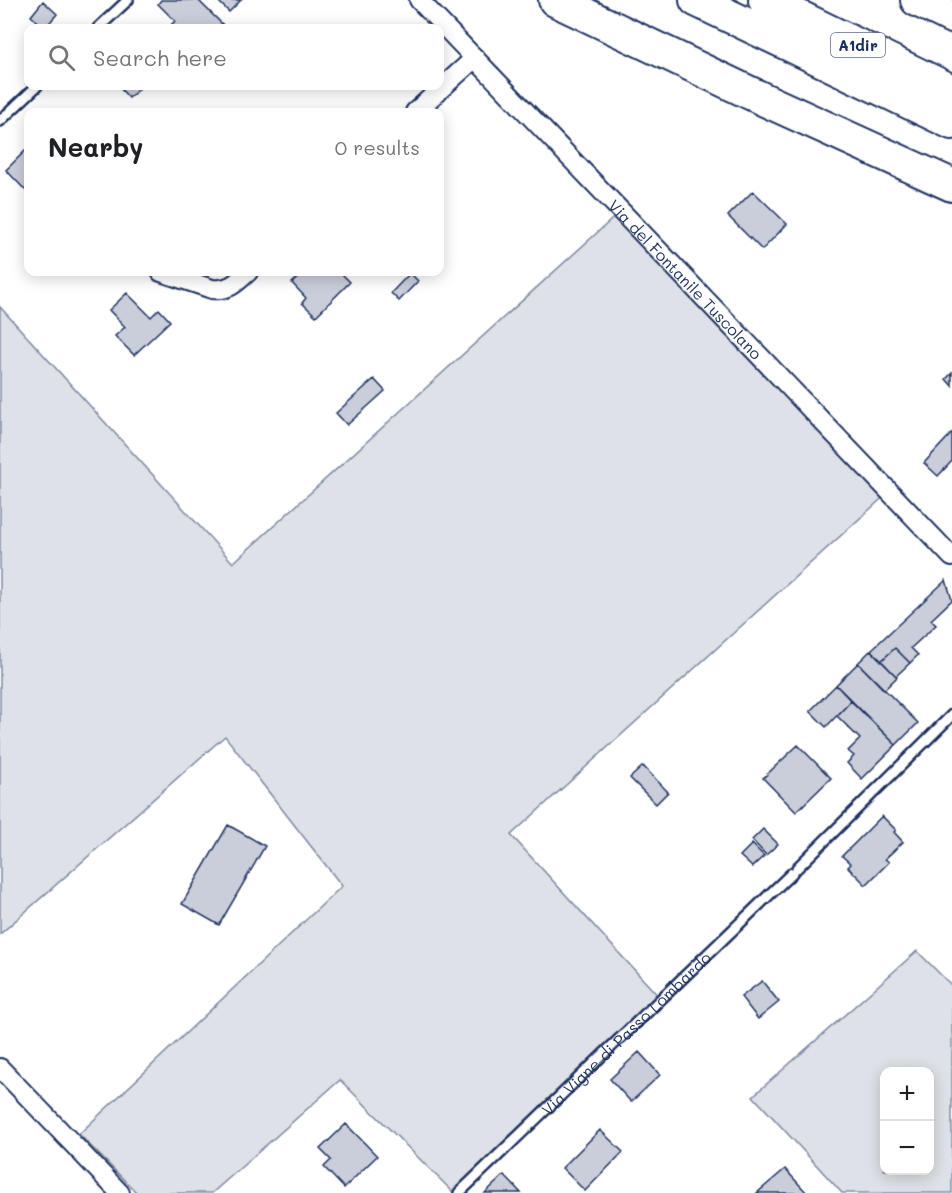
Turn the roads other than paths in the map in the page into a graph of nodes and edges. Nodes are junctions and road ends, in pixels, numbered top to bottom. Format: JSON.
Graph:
{"nodes":[{"id":1,"x":128,"y":0,"type":"edge"},
{"id":2,"x":419,"y":0,"type":"edge"},
{"id":3,"x":555,"y":0,"type":"edge"},
{"id":4,"x":696,"y":0,"type":"edge"},
{"id":5,"x":765,"y":0,"type":"edge"},
{"id":6,"x":917,"y":0,"type":"edge"},
{"id":7,"x":952,"y":17,"type":"edge"},
{"id":8,"x":102,"y":24,"type":"edge"},
{"id":9,"x":442,"y":24,"type":"edge"},
{"id":10,"x":444,"y":26,"type":"edge"},
{"id":11,"x":475,"y":58,"type":"junction"},
{"id":12,"x":444,"y":86,"type":"edge"},
{"id":13,"x":34,"y":90,"type":"edge"},
{"id":14,"x":439,"y":90,"type":"edge"},
{"id":15,"x":952,"y":91,"type":"edge"},
{"id":16,"x":419,"y":108,"type":"edge"},
{"id":17,"x":0,"y":121,"type":"edge"},
{"id":18,"x":952,"y":123,"type":"edge"},
{"id":19,"x":952,"y":185,"type":"edge"},
{"id":20,"x":173,"y":276,"type":"edge"},
{"id":21,"x":243,"y":276,"type":"edge"},
{"id":22,"x":952,"y":557,"type":"edge"},
{"id":23,"x":952,"y":715,"type":"edge"},
{"id":24,"x":0,"y":1068,"type":"edge"},
{"id":25,"x":120,"y":1193,"type":"edge"},
{"id":26,"x":459,"y":1193,"type":"edge"}],
"edges":[{"from":1,"to":8,"type":"lane"},
{"from":2,"to":9,"type":"street","name":"Via del Fontanile Tuscolano"},
{"from":3,"to":19,"type":"highway"},
{"from":4,"to":18,"type":"highway","number":"A1dir"},
{"from":5,"to":15,"type":"highway","number":"A1dir"},
{"from":6,"to":7,"type":"highway"},
{"from":10,"to":11,"type":"street","name":"Via del Fontanile Tuscolano"},
{"from":11,"to":12,"type":"street"},
{"from":11,"to":22,"type":"street","name":"Via del Fontanile Tuscolano"},
{"from":13,"to":17,"type":"lane"},
{"from":14,"to":16,"type":"street"},
{"from":20,"to":21,"type":"street"},
{"from":23,"to":26,"type":"lane","name":"Via Vigne di Passo Lombardo"},
{"from":24,"to":25,"type":"street"}]}
